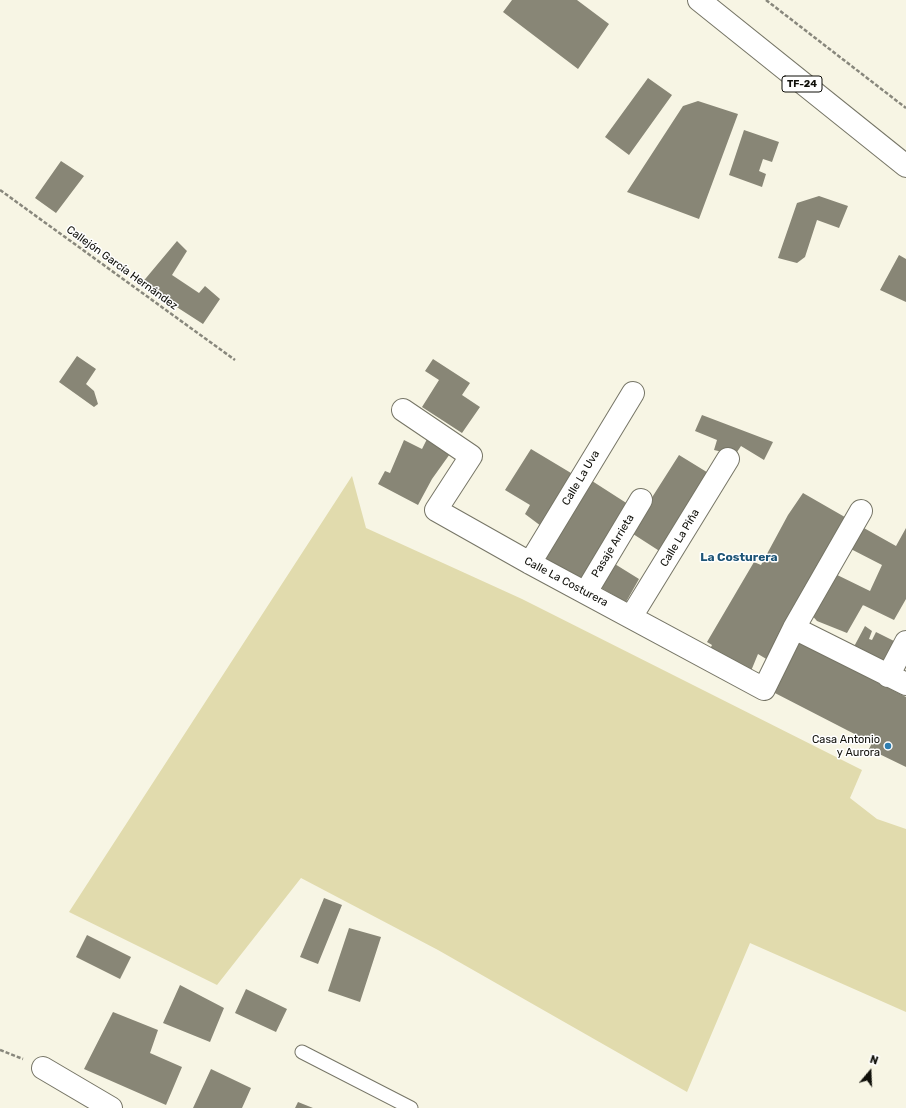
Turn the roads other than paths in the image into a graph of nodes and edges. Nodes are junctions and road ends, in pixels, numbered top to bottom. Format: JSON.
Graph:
{"nodes":[{"id":1,"x":699,"y":0,"type":"edge"},
{"id":2,"x":906,"y":166,"type":"edge"},
{"id":3,"x":633,"y":393,"type":"dead end"},
{"id":4,"x":403,"y":410,"type":"dead end"},
{"id":5,"x":728,"y":459,"type":"dead end"},
{"id":6,"x":641,"y":500,"type":"dead end"},
{"id":7,"x":861,"y":511,"type":"dead end"},
{"id":8,"x":530,"y":563,"type":"junction"},
{"id":9,"x":586,"y":592,"type":"junction"},
{"id":10,"x":631,"y":617,"type":"junction"},
{"id":11,"x":794,"y":628,"type":"junction"},
{"id":12,"x":906,"y":642,"type":"edge"},
{"id":13,"x":897,"y":680,"type":"edge"},
{"id":14,"x":302,"y":1052,"type":"dead end"},
{"id":15,"x":43,"y":1068,"type":"dead end"},
{"id":16,"x":111,"y":1108,"type":"edge"},
{"id":17,"x":411,"y":1108,"type":"edge"}],
"edges":[{"from":1,"to":2,"type":"street","number":"TF-24"},
{"from":3,"to":8,"type":"street","name":"Calle La Uva"},
{"from":4,"to":8,"type":"street","name":"Calle La Costurera"},
{"from":5,"to":10,"type":"street","name":"Calle La Piña"},
{"from":6,"to":9,"type":"street","name":"Pasaje Arrieta"},
{"from":7,"to":11,"type":"street","name":"Calle La Costurera"},
{"from":8,"to":9,"type":"street","name":"Calle La Costurera"},
{"from":9,"to":10,"type":"street","name":"Calle La Costurera"},
{"from":10,"to":11,"type":"street","name":"Calle La Costurera"},
{"from":11,"to":13,"type":"street"},
{"from":12,"to":13,"type":"street"},
{"from":14,"to":17,"type":"lane"},
{"from":15,"to":16,"type":"street"}]}
